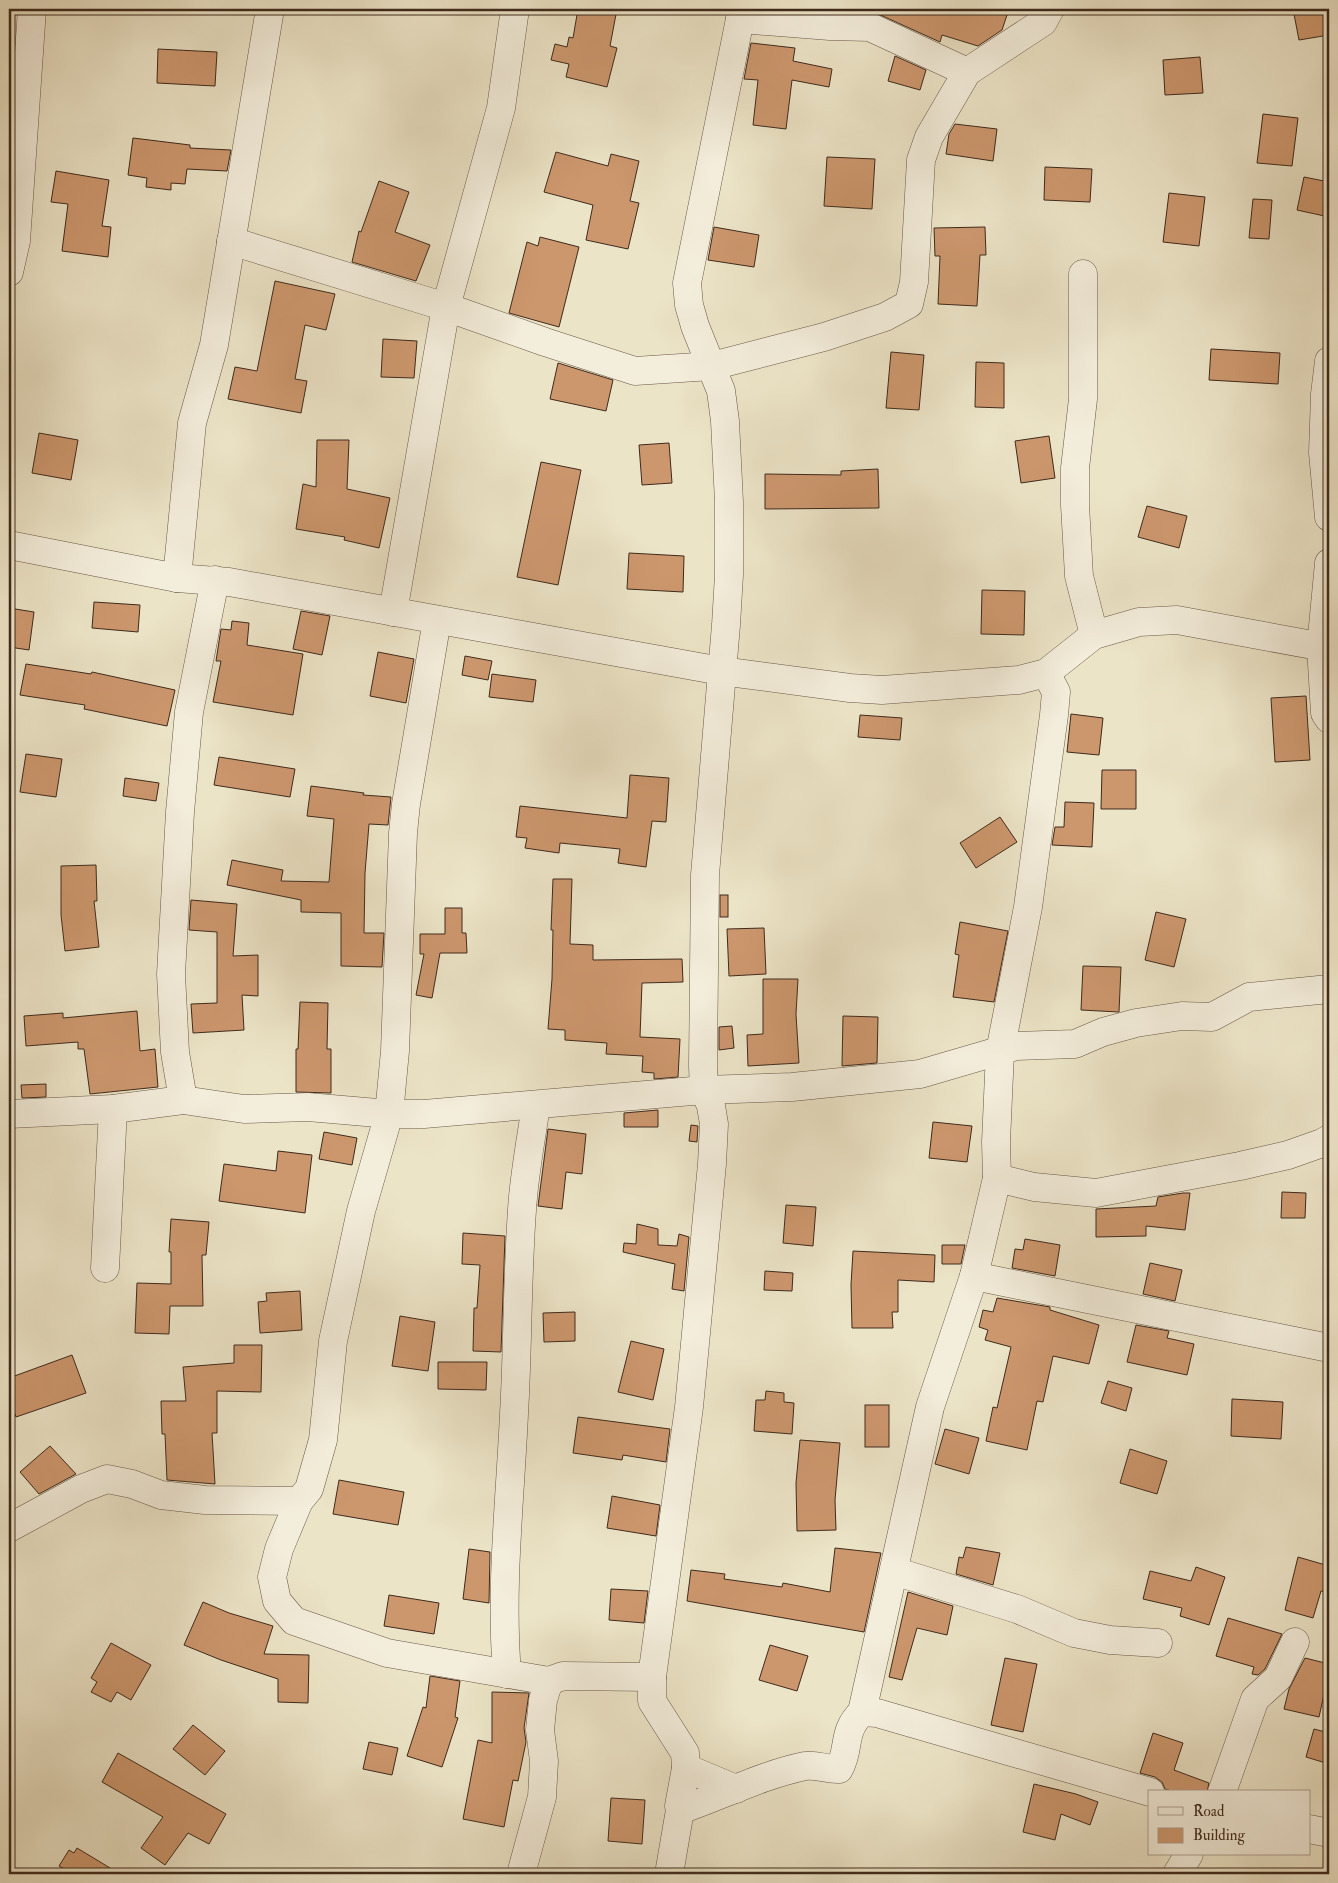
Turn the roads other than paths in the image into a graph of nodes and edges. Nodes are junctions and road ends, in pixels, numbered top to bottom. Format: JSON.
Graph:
{"nodes":[{"id":1,"x":32,"y":9,"type":"edge"},
{"id":2,"x":270,"y":9,"type":"edge"},
{"id":3,"x":515,"y":9,"type":"edge"},
{"id":4,"x":1050,"y":9,"type":"edge"},
{"id":5,"x":741,"y":14,"type":"edge"},
{"id":6,"x":967,"y":72,"type":"junction"},
{"id":7,"x":231,"y":241,"type":"junction"},
{"id":8,"x":9,"y":272,"type":"edge"},
{"id":9,"x":1083,"y":274,"type":"dead end"},
{"id":10,"x":446,"y":307,"type":"junction"},
{"id":11,"x":1329,"y":361,"type":"edge"},
{"id":12,"x":712,"y":366,"type":"junction"},
{"id":13,"x":1329,"y":517,"type":"edge"},
{"id":14,"x":9,"y":544,"type":"edge"},
{"id":15,"x":1329,"y":562,"type":"edge"},
{"id":16,"x":177,"y":578,"type":"junction"},
{"id":17,"x":215,"y":580,"type":"junction"},
{"id":18,"x":393,"y":612,"type":"junction"},
{"id":19,"x":437,"y":620,"type":"junction"},
{"id":20,"x":1094,"y":635,"type":"junction"},
{"id":21,"x":1325,"y":648,"type":"edge"},
{"id":22,"x":721,"y":672,"type":"junction"},
{"id":23,"x":1046,"y":673,"type":"junction"},
{"id":24,"x":1329,"y":719,"type":"edge"},
{"id":25,"x":1329,"y":989,"type":"edge"},
{"id":26,"x":1000,"y":1052,"type":"junction"},
{"id":27,"x":704,"y":1090,"type":"junction"},
{"id":28,"x":183,"y":1100,"type":"junction"},
{"id":29,"x":536,"y":1105,"type":"junction"},
{"id":30,"x":113,"y":1109,"type":"junction"},
{"id":31,"x":9,"y":1114,"type":"edge"},
{"id":32,"x":389,"y":1114,"type":"junction"},
{"id":33,"x":1329,"y":1139,"type":"edge"},
{"id":34,"x":997,"y":1178,"type":"junction"},
{"id":35,"x":105,"y":1268,"type":"dead end"},
{"id":36,"x":974,"y":1276,"type":"junction"},
{"id":37,"x":1329,"y":1348,"type":"edge"},
{"id":38,"x":299,"y":1501,"type":"junction"},
{"id":39,"x":9,"y":1528,"type":"edge"},
{"id":40,"x":894,"y":1571,"type":"junction"},
{"id":41,"x":1295,"y":1642,"type":"dead end"},
{"id":42,"x":1158,"y":1643,"type":"dead end"},
{"id":43,"x":507,"y":1674,"type":"junction"},
{"id":44,"x":652,"y":1677,"type":"junction"},
{"id":45,"x":549,"y":1681,"type":"junction"},
{"id":46,"x":862,"y":1712,"type":"junction"},
{"id":47,"x":686,"y":1768,"type":"junction"},
{"id":48,"x":736,"y":1789,"type":"junction"},
{"id":49,"x":1223,"y":1790,"type":"edge"},
{"id":50,"x":1148,"y":1791,"type":"edge"},
{"id":51,"x":680,"y":1810,"type":"junction"},
{"id":52,"x":1310,"y":1829,"type":"edge"},
{"id":53,"x":1329,"y":1833,"type":"edge"},
{"id":54,"x":1188,"y":1856,"type":"edge"},
{"id":55,"x":521,"y":1874,"type":"edge"},
{"id":56,"x":668,"y":1874,"type":"edge"},
{"id":57,"x":1178,"y":1874,"type":"edge"}],
"edges":[{"from":1,"to":8,"type":"street"},
{"from":2,"to":7,"type":"street"},
{"from":3,"to":10,"type":"street"},
{"from":4,"to":6,"type":"street"},
{"from":5,"to":6,"type":"street"},
{"from":5,"to":12,"type":"street"},
{"from":6,"to":12,"type":"street"},
{"from":7,"to":10,"type":"street"},
{"from":7,"to":16,"type":"street"},
{"from":9,"to":20,"type":"street"},
{"from":10,"to":12,"type":"street"},
{"from":10,"to":18,"type":"street"},
{"from":11,"to":13,"type":"street"},
{"from":12,"to":22,"type":"street"},
{"from":14,"to":16,"type":"street"},
{"from":15,"to":21,"type":"street"},
{"from":16,"to":17,"type":"street"},
{"from":17,"to":18,"type":"street"},
{"from":17,"to":28,"type":"street"},
{"from":18,"to":19,"type":"street"},
{"from":19,"to":22,"type":"street"},
{"from":19,"to":32,"type":"street"},
{"from":20,"to":21,"type":"street"},
{"from":20,"to":23,"type":"street"},
{"from":21,"to":24,"type":"street"},
{"from":22,"to":23,"type":"street"},
{"from":22,"to":27,"type":"street"},
{"from":23,"to":26,"type":"street"},
{"from":25,"to":26,"type":"street"},
{"from":26,"to":27,"type":"street"},
{"from":26,"to":34,"type":"street"},
{"from":27,"to":29,"type":"street"},
{"from":27,"to":44,"type":"street"},
{"from":28,"to":30,"type":"street"},
{"from":28,"to":32,"type":"street"},
{"from":29,"to":32,"type":"street"},
{"from":29,"to":43,"type":"street"},
{"from":30,"to":31,"type":"street"},
{"from":30,"to":35,"type":"street"},
{"from":32,"to":38,"type":"street"},
{"from":33,"to":34,"type":"street"},
{"from":34,"to":36,"type":"street"},
{"from":36,"to":37,"type":"street"},
{"from":36,"to":40,"type":"street"},
{"from":38,"to":39,"type":"street"},
{"from":38,"to":43,"type":"street"},
{"from":40,"to":42,"type":"street"},
{"from":40,"to":46,"type":"street"},
{"from":41,"to":49,"type":"street"},
{"from":43,"to":45,"type":"street"},
{"from":44,"to":45,"type":"street"},
{"from":44,"to":47,"type":"street"},
{"from":45,"to":55,"type":"street"},
{"from":46,"to":48,"type":"street"},
{"from":46,"to":50,"type":"street"},
{"from":47,"to":48,"type":"street"},
{"from":47,"to":51,"type":"street"},
{"from":48,"to":51,"type":"street"},
{"from":51,"to":56,"type":"street"},
{"from":52,"to":53,"type":"street"},
{"from":54,"to":57,"type":"street"}]}
